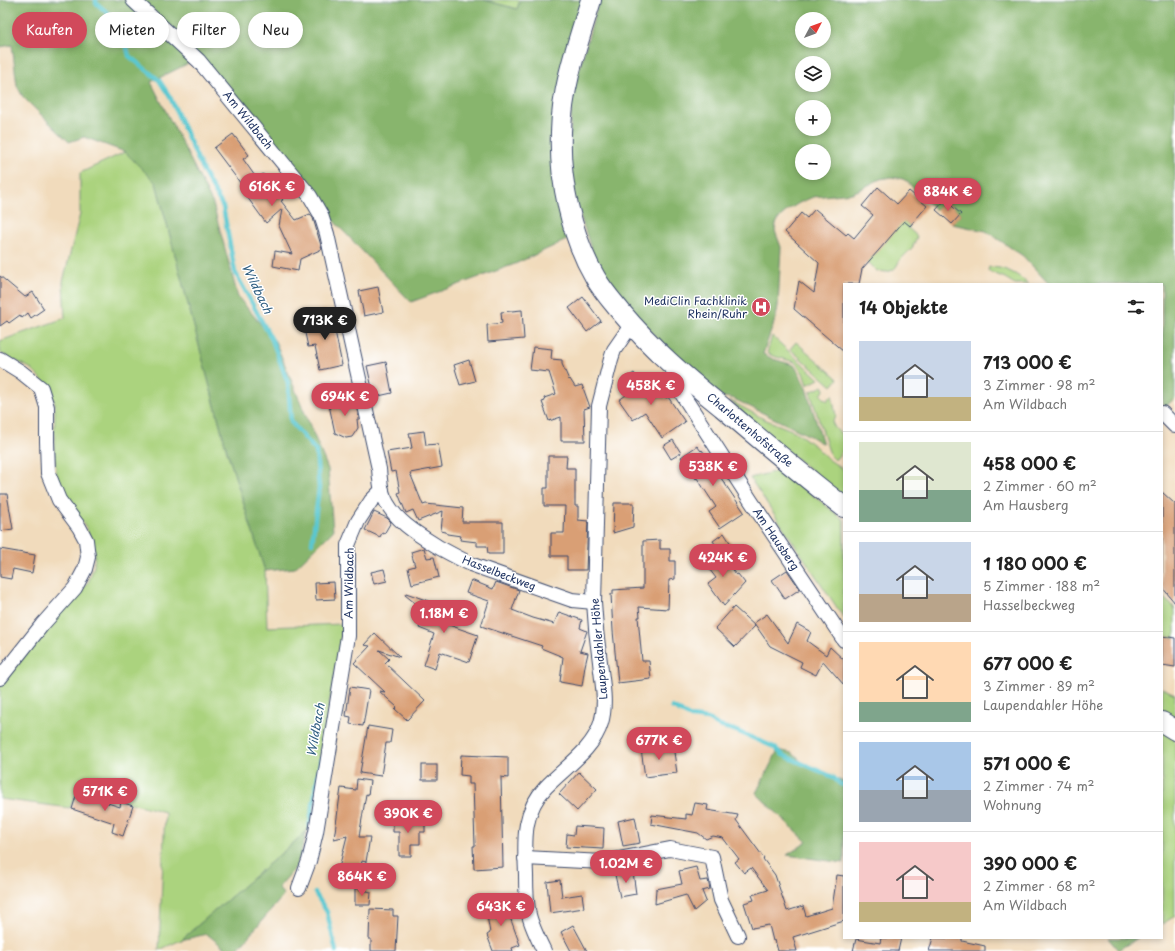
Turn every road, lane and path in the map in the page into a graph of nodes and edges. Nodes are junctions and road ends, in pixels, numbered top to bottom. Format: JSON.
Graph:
{"nodes":[{"id":1,"x":133,"y":0,"type":"edge"},
{"id":2,"x":591,"y":0,"type":"edge"},
{"id":3,"x":632,"y":324,"type":"junction"},
{"id":4,"x":0,"y":359,"type":"edge"},
{"id":5,"x":684,"y":375,"type":"junction"},
{"id":6,"x":1163,"y":414,"type":"edge"},
{"id":7,"x":1175,"y":426,"type":"edge"},
{"id":8,"x":382,"y":490,"type":"junction"},
{"id":9,"x":843,"y":506,"type":"edge"},
{"id":10,"x":594,"y":602,"type":"junction"},
{"id":11,"x":843,"y":639,"type":"edge"},
{"id":12,"x":0,"y":678,"type":"edge"},
{"id":13,"x":1163,"y":723,"type":"edge"},
{"id":14,"x":1175,"y":730,"type":"edge"},
{"id":15,"x":525,"y":858,"type":"junction"},
{"id":16,"x":299,"y":888,"type":"dead end"},
{"id":17,"x":738,"y":936,"type":"dead end"},
{"id":18,"x":544,"y":951,"type":"edge"}],
"edges":[{"from":1,"to":8,"type":"street","name":"Am Wildbach"},
{"from":2,"to":3,"type":"main road","name":"Charlottenhofstraße"},
{"from":3,"to":5,"type":"main road","name":"Charlottenhofstraße"},
{"from":3,"to":10,"type":"street","name":"Laupendahler Höhe"},
{"from":4,"to":12,"type":"street"},
{"from":5,"to":9,"type":"main road","name":"Charlottenhofstraße"},
{"from":5,"to":11,"type":"street","name":"Am Hausberg"},
{"from":6,"to":7,"type":"street"},
{"from":8,"to":10,"type":"street","name":"Hasselbeckweg"},
{"from":8,"to":16,"type":"street","name":"Am Wildbach"},
{"from":10,"to":15,"type":"street","name":"Laupendahler Höhe"},
{"from":13,"to":14,"type":"main road"},
{"from":15,"to":17,"type":"street"},
{"from":15,"to":18,"type":"street","name":"Laupendahler Höhe"}]}
